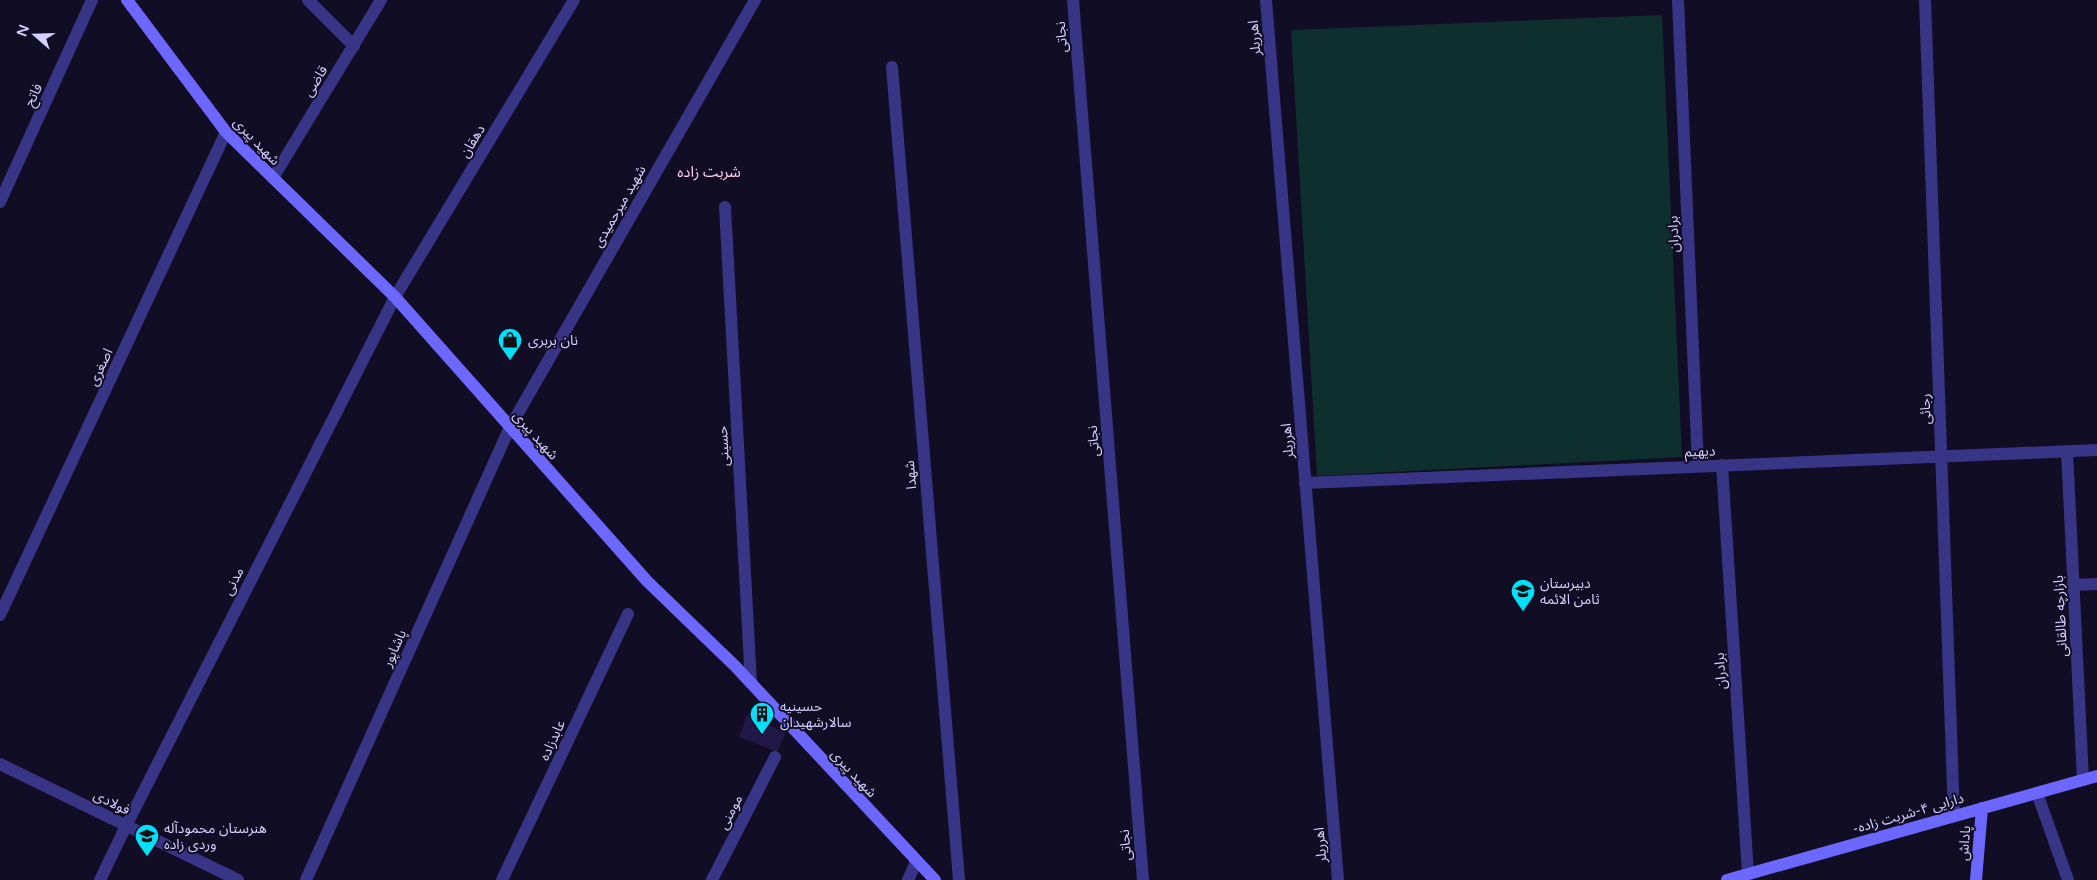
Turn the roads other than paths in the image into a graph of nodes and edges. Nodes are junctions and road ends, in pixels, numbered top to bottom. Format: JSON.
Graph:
{"nodes":[{"id":1,"x":92,"y":0,"type":"edge"},
{"id":2,"x":127,"y":0,"type":"edge"},
{"id":3,"x":308,"y":0,"type":"edge"},
{"id":4,"x":382,"y":0,"type":"edge"},
{"id":5,"x":574,"y":0,"type":"edge"},
{"id":6,"x":755,"y":0,"type":"edge"},
{"id":7,"x":1073,"y":0,"type":"edge"},
{"id":8,"x":1266,"y":0,"type":"edge"},
{"id":9,"x":1678,"y":0,"type":"edge"},
{"id":10,"x":1925,"y":0,"type":"edge"},
{"id":11,"x":354,"y":46,"type":"junction"},
{"id":12,"x":892,"y":67,"type":"dead end"},
{"id":13,"x":226,"y":132,"type":"junction"},
{"id":14,"x":273,"y":178,"type":"junction"},
{"id":15,"x":0,"y":202,"type":"edge"},
{"id":16,"x":725,"y":207,"type":"dead end"},
{"id":17,"x":395,"y":297,"type":"junction"},
{"id":18,"x":510,"y":428,"type":"junction"},
{"id":19,"x":2097,"y":450,"type":"edge"},
{"id":20,"x":2067,"y":451,"type":"junction"},
{"id":21,"x":1941,"y":456,"type":"junction"},
{"id":22,"x":1722,"y":465,"type":"junction"},
{"id":23,"x":1698,"y":466,"type":"junction"},
{"id":24,"x":1305,"y":484,"type":"junction"},
{"id":25,"x":2097,"y":584,"type":"edge"},
{"id":26,"x":2073,"y":585,"type":"junction"},
{"id":27,"x":628,"y":614,"type":"dead end"},
{"id":28,"x":0,"y":615,"type":"edge"},
{"id":29,"x":751,"y":683,"type":"junction"},
{"id":30,"x":774,"y":757,"type":"dead end"},
{"id":31,"x":0,"y":764,"type":"edge"},
{"id":32,"x":2097,"y":776,"type":"edge"},
{"id":33,"x":2083,"y":780,"type":"junction"},
{"id":34,"x":2037,"y":793,"type":"junction"},
{"id":35,"x":1982,"y":808,"type":"junction"},
{"id":36,"x":1954,"y":816,"type":"junction"},
{"id":37,"x":126,"y":826,"type":"junction"},
{"id":38,"x":916,"y":862,"type":"junction"},
{"id":39,"x":1748,"y":874,"type":"junction"},
{"id":40,"x":100,"y":880,"type":"edge"},
{"id":41,"x":238,"y":880,"type":"edge"},
{"id":42,"x":306,"y":880,"type":"edge"},
{"id":43,"x":502,"y":880,"type":"edge"},
{"id":44,"x":712,"y":880,"type":"edge"},
{"id":45,"x":908,"y":880,"type":"edge"},
{"id":46,"x":935,"y":880,"type":"edge"},
{"id":47,"x":959,"y":880,"type":"edge"},
{"id":48,"x":1143,"y":880,"type":"edge"},
{"id":49,"x":1338,"y":880,"type":"edge"},
{"id":50,"x":1727,"y":880,"type":"edge"},
{"id":51,"x":1976,"y":880,"type":"edge"},
{"id":52,"x":2068,"y":880,"type":"edge"}],
"edges":[{"from":1,"to":15,"type":"street","name":"فاتح"},
{"from":2,"to":13,"type":"street","name":"شهید پیری"},
{"from":3,"to":11,"type":"street"},
{"from":4,"to":11,"type":"street","name":"قاضی"},
{"from":5,"to":17,"type":"street","name":"دهقان"},
{"from":6,"to":18,"type":"street","name":"شهید میرحمیدی"},
{"from":7,"to":48,"type":"street","name":"نجاتی"},
{"from":8,"to":24,"type":"street","name":"اهرریلر"},
{"from":9,"to":23,"type":"street","name":"برادران"},
{"from":10,"to":21,"type":"street","name":"رجائی"},
{"from":11,"to":14,"type":"street","name":"قاضی"},
{"from":12,"to":47,"type":"street","name":"شهدا"},
{"from":13,"to":14,"type":"street","name":"شهید پیری"},
{"from":13,"to":28,"type":"street","name":"اصغری"},
{"from":14,"to":17,"type":"street","name":"شهید پیری"},
{"from":16,"to":29,"type":"street","name":"حسینی"},
{"from":17,"to":18,"type":"street","name":"شهید پیری"},
{"from":17,"to":37,"type":"street","name":"مدنی"},
{"from":18,"to":29,"type":"street","name":"شهید پیری"},
{"from":18,"to":42,"type":"street","name":"پاشاپور"},
{"from":19,"to":20,"type":"street","name":"دیهیم"},
{"from":20,"to":21,"type":"street","name":"دیهیم"},
{"from":20,"to":26,"type":"street","name":"بازارچه طالقانی"},
{"from":21,"to":22,"type":"street","name":"دیهیم"},
{"from":21,"to":36,"type":"street","name":"رجائی"},
{"from":22,"to":23,"type":"street","name":"دیهیم"},
{"from":22,"to":39,"type":"street","name":"برادران"},
{"from":23,"to":24,"type":"street","name":"دیهیم"},
{"from":24,"to":49,"type":"street","name":"اهرریلر"},
{"from":25,"to":26,"type":"street"},
{"from":26,"to":33,"type":"street","name":"بازارچه طالقانی"},
{"from":27,"to":43,"type":"street","name":"عابدزاده"},
{"from":29,"to":38,"type":"street","name":"شهید پیری"},
{"from":30,"to":44,"type":"street","name":"مومنی"},
{"from":31,"to":37,"type":"street","name":"فولادی"},
{"from":32,"to":33,"type":"street","name":"-دارایی ۴-شربت زاده"},
{"from":33,"to":34,"type":"street","name":"-دارایی ۴-شربت زاده"},
{"from":34,"to":35,"type":"street","name":"-دارایی ۴-شربت زاده"},
{"from":34,"to":52,"type":"street"},
{"from":35,"to":36,"type":"street","name":"-دارایی ۴-شربت زاده"},
{"from":35,"to":51,"type":"street","name":"پاداش"},
{"from":36,"to":39,"type":"street","name":"-دارایی ۴-شربت زاده"},
{"from":37,"to":40,"type":"street","name":"مدنی"},
{"from":37,"to":41,"type":"street","name":"فولادی"},
{"from":38,"to":45,"type":"street"},
{"from":38,"to":46,"type":"street","name":"شهید پیری"},
{"from":39,"to":50,"type":"street","name":"-دارایی ۴-شربت زاده"}]}
